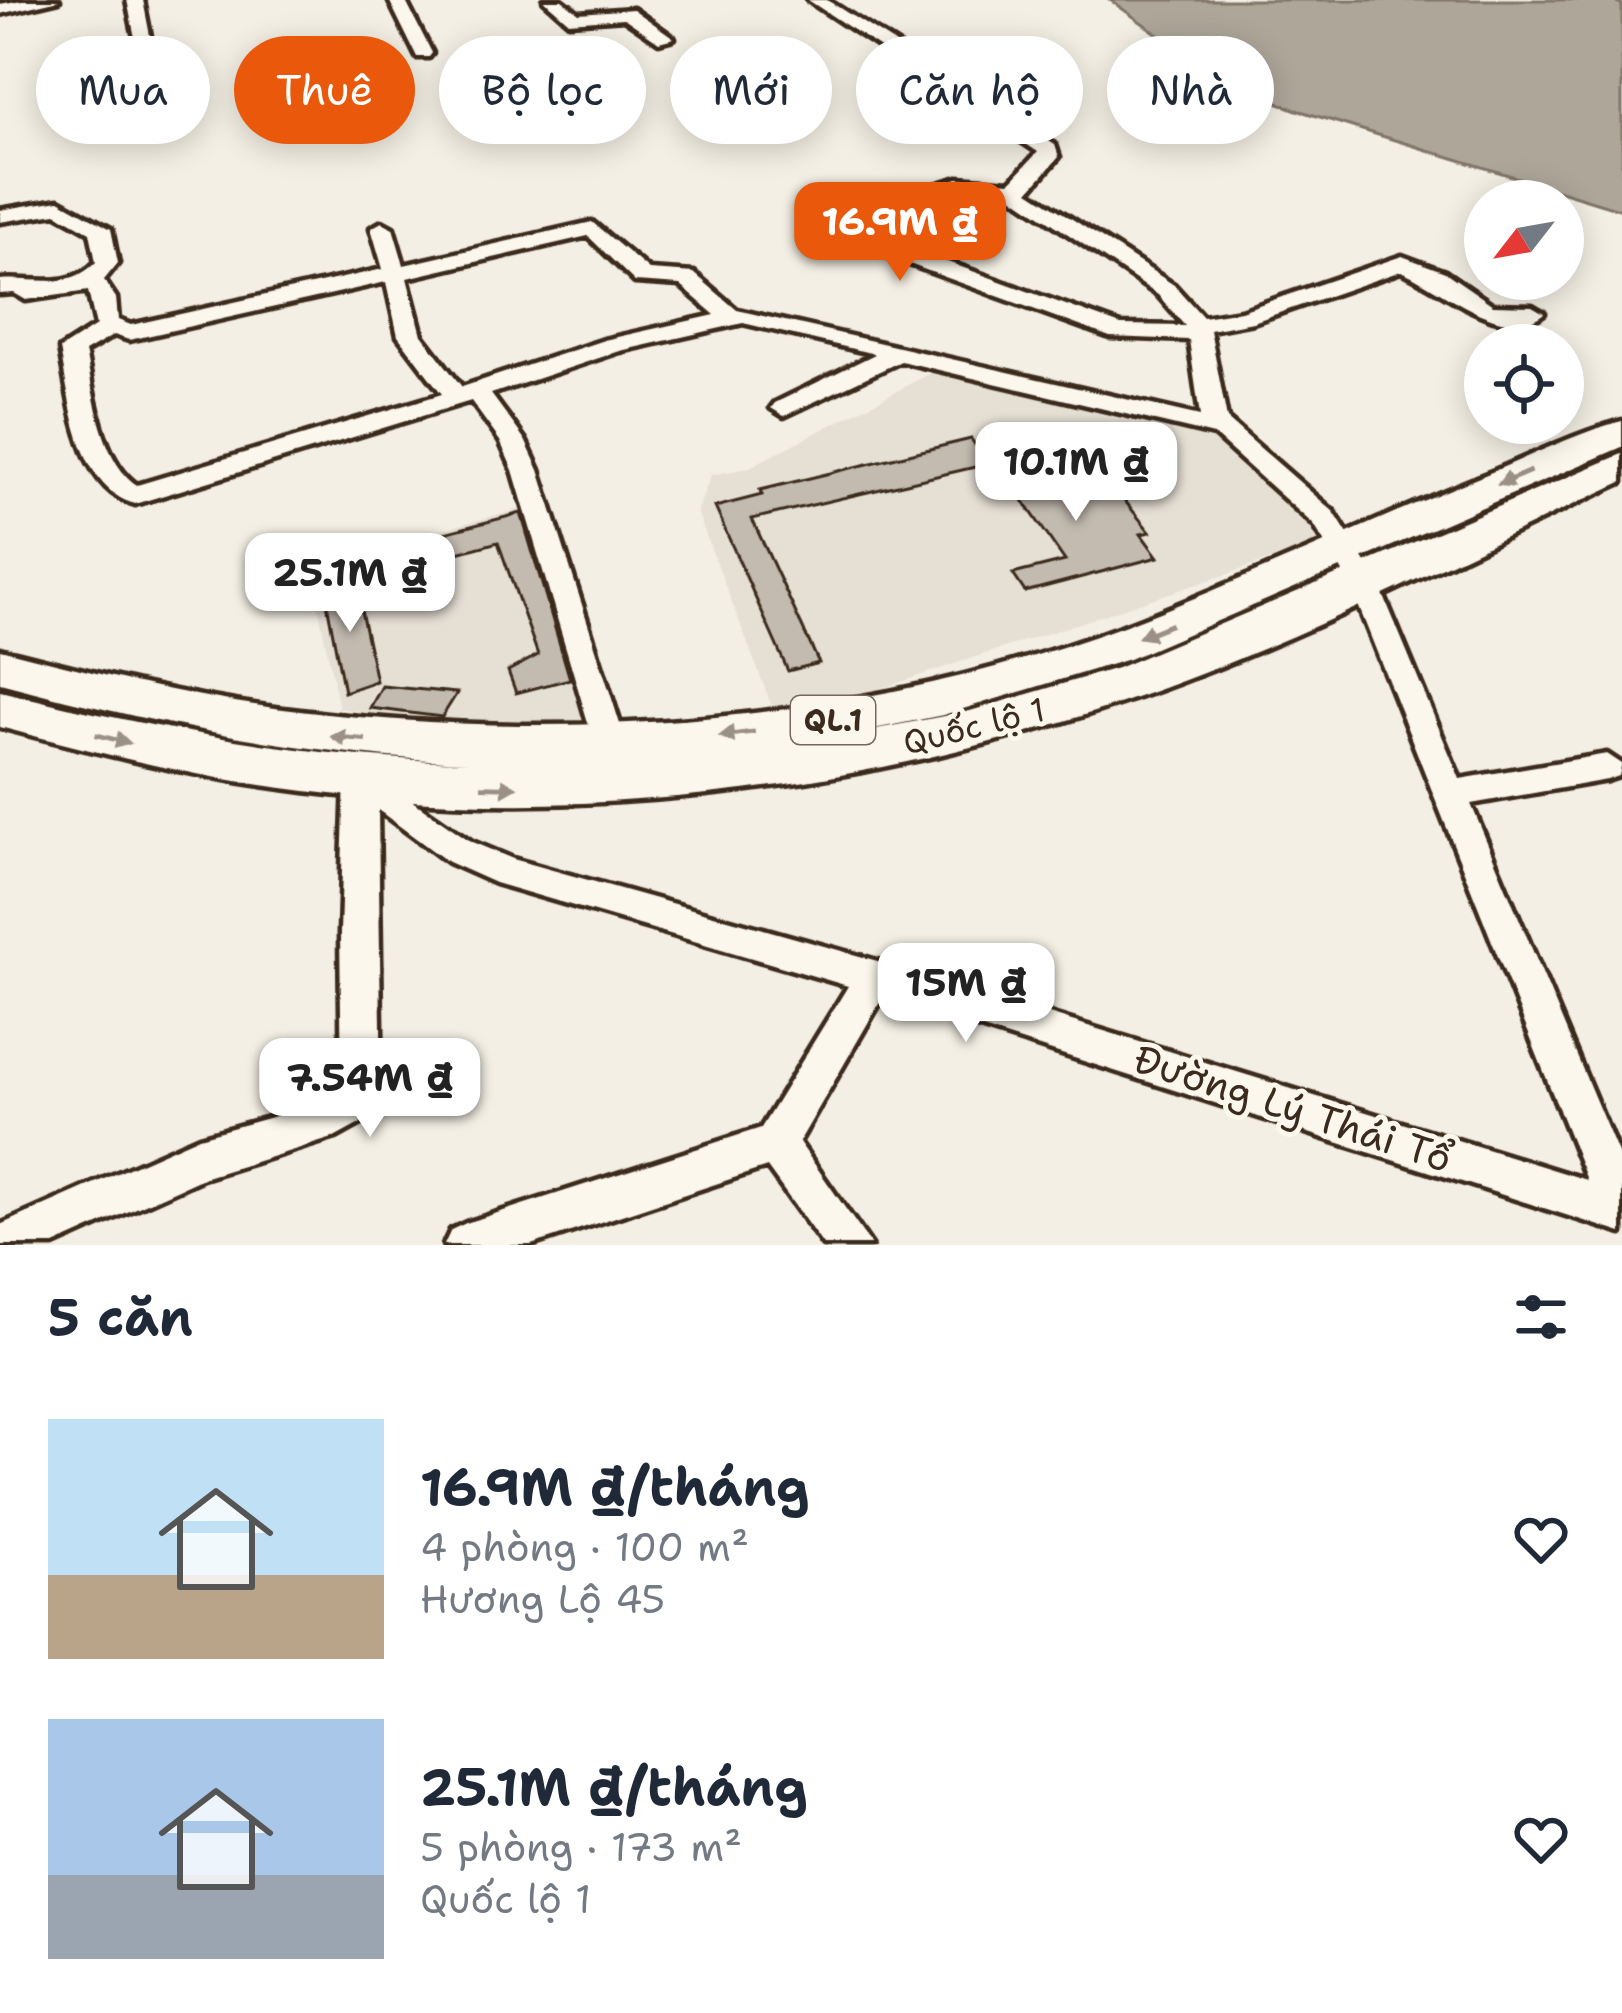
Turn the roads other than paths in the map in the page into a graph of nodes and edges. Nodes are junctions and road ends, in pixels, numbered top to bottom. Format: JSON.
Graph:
{"nodes":[{"id":1,"x":46,"y":0,"type":"edge"},
{"id":2,"x":135,"y":0,"type":"edge"},
{"id":3,"x":398,"y":0,"type":"edge"},
{"id":4,"x":552,"y":0,"type":"edge"},
{"id":5,"x":817,"y":0,"type":"edge"},
{"id":6,"x":0,"y":9,"type":"edge"},
{"id":7,"x":142,"y":36,"type":"edge"},
{"id":8,"x":664,"y":38,"type":"dead end"},
{"id":9,"x":423,"y":53,"type":"dead end"},
{"id":10,"x":1017,"y":189,"type":"junction"},
{"id":11,"x":0,"y":216,"type":"edge"},
{"id":12,"x":382,"y":228,"type":"dead end"},
{"id":13,"x":395,"y":273,"type":"junction"},
{"id":14,"x":89,"y":283,"type":"junction"},
{"id":15,"x":0,"y":287,"type":"edge"},
{"id":16,"x":1532,"y":314,"type":"dead end"},
{"id":17,"x":731,"y":316,"type":"junction"},
{"id":18,"x":110,"y":328,"type":"junction"},
{"id":19,"x":1197,"y":329,"type":"junction"},
{"id":20,"x":896,"y":354,"type":"junction"},
{"id":21,"x":467,"y":394,"type":"junction"},
{"id":22,"x":784,"y":408,"type":"dead end"},
{"id":23,"x":1221,"y":429,"type":"junction"},
{"id":24,"x":1622,"y":433,"type":"edge"},
{"id":25,"x":1622,"y":467,"type":"edge"},
{"id":26,"x":1354,"y":565,"type":"junction"},
{"id":27,"x":0,"y":666,"type":"edge"},
{"id":28,"x":0,"y":709,"type":"edge"},
{"id":29,"x":611,"y":746,"type":"junction"},
{"id":30,"x":1607,"y":766,"type":"dead end"},
{"id":31,"x":362,"y":779,"type":"junction"},
{"id":32,"x":1452,"y":794,"type":"junction"},
{"id":33,"x":874,"y":977,"type":"junction"},
{"id":34,"x":775,"y":1144,"type":"junction"},
{"id":35,"x":1622,"y":1212,"type":"edge"},
{"id":36,"x":546,"y":1233,"type":"edge"},
{"id":37,"x":5,"y":1245,"type":"edge"},
{"id":38,"x":466,"y":1245,"type":"edge"},
{"id":39,"x":849,"y":1245,"type":"edge"}],
"edges":[{"from":1,"to":6,"type":"street"},
{"from":2,"to":7,"type":"street"},
{"from":3,"to":9,"type":"street"},
{"from":4,"to":8,"type":"street"},
{"from":5,"to":10,"type":"street"},
{"from":10,"to":19,"type":"street"},
{"from":10,"to":19,"type":"street"},
{"from":11,"to":14,"type":"street"},
{"from":12,"to":13,"type":"street"},
{"from":13,"to":17,"type":"street"},
{"from":13,"to":18,"type":"street"},
{"from":13,"to":21,"type":"street"},
{"from":14,"to":15,"type":"street"},
{"from":14,"to":18,"type":"street"},
{"from":16,"to":19,"type":"street"},
{"from":17,"to":20,"type":"street"},
{"from":17,"to":21,"type":"street"},
{"from":18,"to":21,"type":"street"},
{"from":19,"to":23,"type":"street"},
{"from":20,"to":22,"type":"street"},
{"from":20,"to":23,"type":"street"},
{"from":21,"to":29,"type":"street"},
{"from":23,"to":26,"type":"street"},
{"from":24,"to":26,"type":"highway","name":"Quốc lộ 1","number":"QL.1","one_way":true},
{"from":25,"to":26,"type":"highway","name":"Quốc lộ 1","number":"QL.1"},
{"from":26,"to":29,"type":"highway","name":"Quốc lộ 1","number":"QL.1","one_way":true},
{"from":31,"to":26,"type":"highway","name":"Quốc lộ 1","number":"QL.1","one_way":true},
{"from":26,"to":32,"type":"street"},
{"from":29,"to":27,"type":"highway","name":"Quốc lộ 1","number":"QL.1","one_way":true},
{"from":28,"to":31,"type":"highway","name":"Quốc lộ 1","number":"QL.1","one_way":true},
{"from":30,"to":32,"type":"street"},
{"from":31,"to":33,"type":"street","name":"Đường Lý Thái Tổ"},
{"from":31,"to":37,"type":"street"},
{"from":32,"to":35,"type":"street"},
{"from":33,"to":34,"type":"street"},
{"from":33,"to":35,"type":"street","name":"Đường Lý Thái Tổ"},
{"from":34,"to":36,"type":"street"},
{"from":34,"to":39,"type":"street"},
{"from":36,"to":38,"type":"street"}]}
